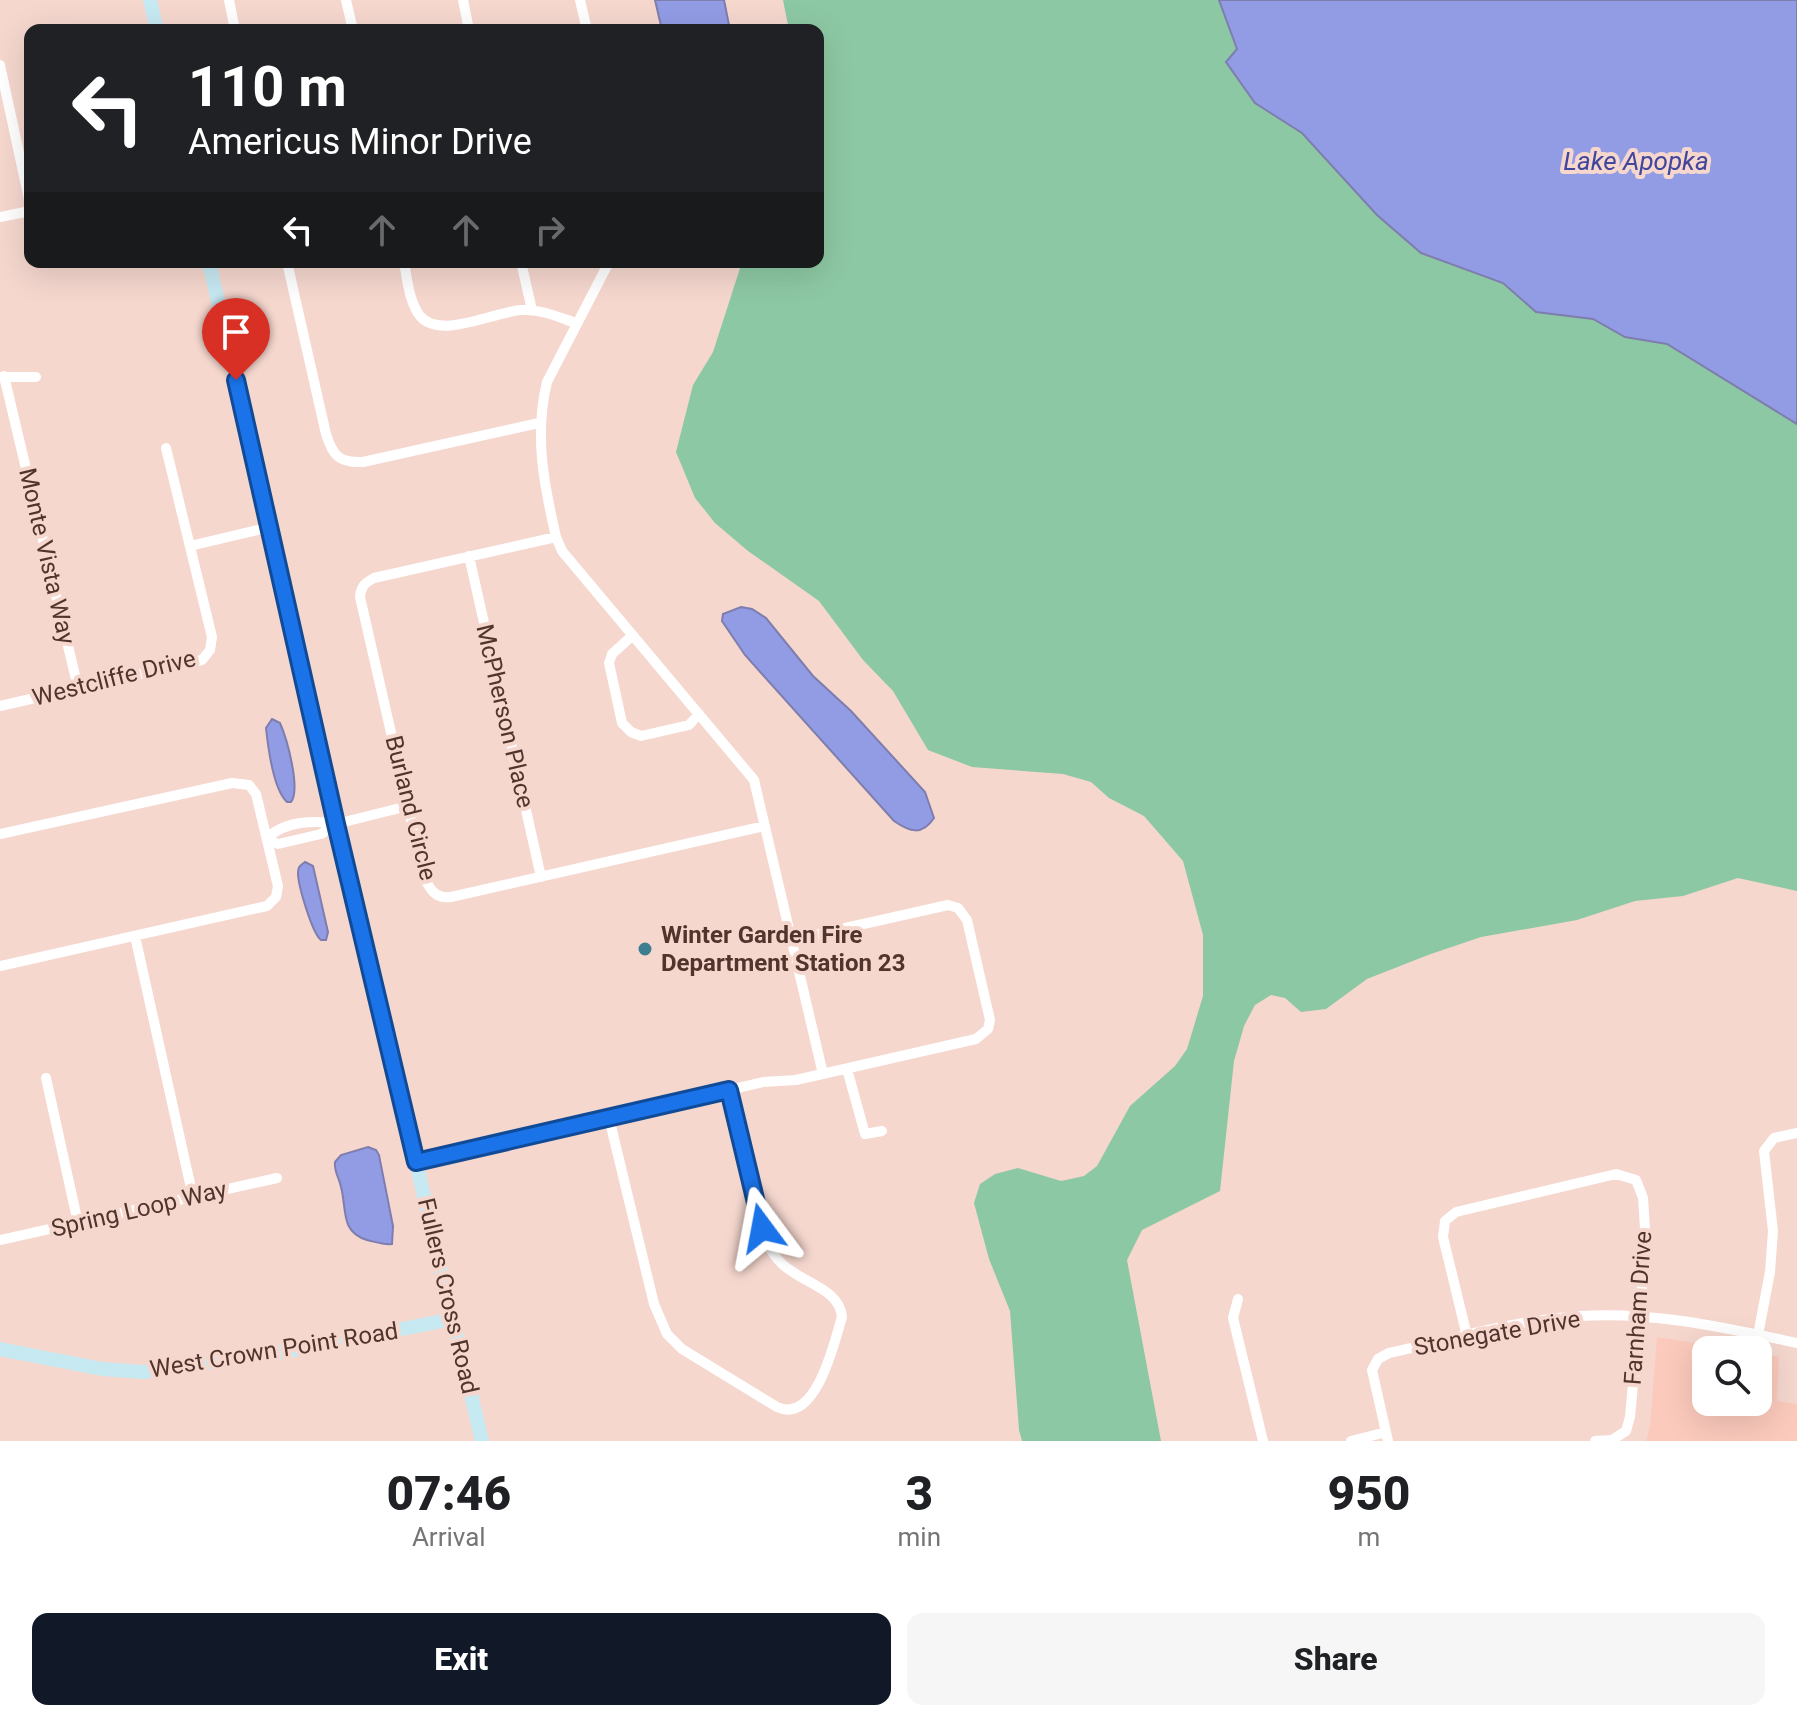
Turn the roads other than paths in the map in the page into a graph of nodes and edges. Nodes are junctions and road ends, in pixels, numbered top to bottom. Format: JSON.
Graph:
{"nodes":[{"id":1,"x":150,"y":0,"type":"edge"},
{"id":2,"x":346,"y":0,"type":"edge"},
{"id":3,"x":463,"y":0,"type":"edge"},
{"id":4,"x":580,"y":0,"type":"edge"},
{"id":5,"x":231,"y":1,"type":"edge"},
{"id":6,"x":156,"y":24,"type":"edge"},
{"id":7,"x":234,"y":24,"type":"edge"},
{"id":8,"x":352,"y":24,"type":"edge"},
{"id":9,"x":468,"y":24,"type":"edge"},
{"id":10,"x":586,"y":24,"type":"edge"},
{"id":11,"x":0,"y":65,"type":"edge"},
{"id":12,"x":24,"y":176,"type":"edge"},
{"id":13,"x":24,"y":212,"type":"edge"},
{"id":14,"x":0,"y":217,"type":"edge"},
{"id":15,"x":210,"y":268,"type":"edge"},
{"id":16,"x":288,"y":268,"type":"edge"},
{"id":17,"x":405,"y":268,"type":"edge"},
{"id":18,"x":522,"y":268,"type":"edge"},
{"id":19,"x":606,"y":268,"type":"edge"},
{"id":20,"x":532,"y":310,"type":"junction"},
{"id":21,"x":576,"y":323,"type":"junction"},
{"id":22,"x":2,"y":376,"type":"edge"},
{"id":23,"x":36,"y":377,"type":"dead end"},
{"id":24,"x":539,"y":423,"type":"junction"},
{"id":25,"x":166,"y":448,"type":"dead end"},
{"id":26,"x":270,"y":527,"type":"junction"},
{"id":27,"x":556,"y":537,"type":"junction"},
{"id":28,"x":190,"y":546,"type":"junction"},
{"id":29,"x":469,"y":556,"type":"junction"},
{"id":30,"x":633,"y":635,"type":"junction"},
{"id":31,"x":78,"y":688,"type":"junction"},
{"id":32,"x":0,"y":706,"type":"edge"},
{"id":33,"x":699,"y":714,"type":"junction"},
{"id":34,"x":408,"y":806,"type":"junction"},
{"id":35,"x":336,"y":824,"type":"junction"},
{"id":36,"x":765,"y":826,"type":"junction"},
{"id":37,"x":0,"y":834,"type":"edge"},
{"id":38,"x":267,"y":839,"type":"junction"},
{"id":39,"x":541,"y":877,"type":"junction"},
{"id":40,"x":135,"y":936,"type":"junction"},
{"id":41,"x":792,"y":940,"type":"junction"},
{"id":42,"x":0,"y":966,"type":"edge"},
{"id":43,"x":847,"y":1069,"type":"junction"},
{"id":44,"x":823,"y":1074,"type":"junction"},
{"id":45,"x":46,"y":1078,"type":"dead end"},
{"id":46,"x":729,"y":1090,"type":"junction"},
{"id":47,"x":609,"y":1118,"type":"junction"},
{"id":48,"x":882,"y":1131,"type":"dead end"},
{"id":49,"x":1797,"y":1133,"type":"edge"},
{"id":50,"x":416,"y":1162,"type":"junction"},
{"id":51,"x":277,"y":1178,"type":"dead end"},
{"id":52,"x":193,"y":1197,"type":"junction"},
{"id":53,"x":78,"y":1223,"type":"junction"},
{"id":54,"x":0,"y":1240,"type":"edge"},
{"id":55,"x":1238,"y":1299,"type":"dead end"},
{"id":56,"x":1638,"y":1317,"type":"junction"},
{"id":57,"x":453,"y":1319,"type":"junction"},
{"id":58,"x":1758,"y":1335,"type":"junction"},
{"id":59,"x":1467,"y":1336,"type":"junction"},
{"id":60,"x":1797,"y":1343,"type":"edge"},
{"id":61,"x":0,"y":1349,"type":"edge"},
{"id":62,"x":1387,"y":1437,"type":"edge"},
{"id":63,"x":482,"y":1441,"type":"edge"},
{"id":64,"x":1263,"y":1441,"type":"edge"},
{"id":65,"x":1351,"y":1441,"type":"edge"},
{"id":66,"x":1595,"y":1441,"type":"edge"}],
"edges":[{"from":1,"to":6,"type":"street"},
{"from":2,"to":8,"type":"street"},
{"from":3,"to":9,"type":"street"},
{"from":4,"to":10,"type":"street"},
{"from":5,"to":7,"type":"street"},
{"from":11,"to":12,"type":"street"},
{"from":13,"to":14,"type":"street"},
{"from":15,"to":26,"type":"street","name":"Fullers Cross Road"},
{"from":16,"to":24,"type":"street"},
{"from":17,"to":20,"type":"street"},
{"from":18,"to":20,"type":"street"},
{"from":19,"to":21,"type":"street"},
{"from":20,"to":21,"type":"street"},
{"from":21,"to":24,"type":"street"},
{"from":22,"to":23,"type":"street"},
{"from":22,"to":31,"type":"street","name":"Monte Vista Way"},
{"from":24,"to":27,"type":"street"},
{"from":25,"to":28,"type":"street","name":"Westcliffe Drive"},
{"from":26,"to":28,"type":"street"},
{"from":26,"to":35,"type":"street","name":"Fullers Cross Road"},
{"from":27,"to":29,"type":"street","name":"Burland Circle"},
{"from":27,"to":30,"type":"street"},
{"from":28,"to":31,"type":"street","name":"Westcliffe Drive"},
{"from":29,"to":34,"type":"street","name":"Burland Circle"},
{"from":29,"to":39,"type":"street","name":"McPherson Place"},
{"from":30,"to":33,"type":"street"},
{"from":30,"to":33,"type":"street"},
{"from":31,"to":32,"type":"street","name":"Westcliffe Drive"},
{"from":33,"to":36,"type":"street"},
{"from":34,"to":35,"type":"street"},
{"from":34,"to":39,"type":"street","name":"Burland Circle"},
{"from":35,"to":38,"type":"street"},
{"from":35,"to":50,"type":"street","name":"Fullers Cross Road"},
{"from":36,"to":39,"type":"street","name":"Burland Circle"},
{"from":36,"to":41,"type":"street"},
{"from":37,"to":38,"type":"street"},
{"from":38,"to":40,"type":"street"},
{"from":40,"to":42,"type":"street"},
{"from":40,"to":52,"type":"street"},
{"from":41,"to":43,"type":"street"},
{"from":41,"to":44,"type":"street"},
{"from":43,"to":44,"type":"street"},
{"from":43,"to":48,"type":"street"},
{"from":44,"to":46,"type":"street"},
{"from":45,"to":53,"type":"street"},
{"from":46,"to":47,"type":"street"},
{"from":46,"to":47,"type":"street"},
{"from":47,"to":50,"type":"street"},
{"from":49,"to":58,"type":"street"},
{"from":50,"to":57,"type":"street","name":"Fullers Cross Road"},
{"from":51,"to":52,"type":"street","name":"Spring Loop Way"},
{"from":52,"to":53,"type":"street","name":"Spring Loop Way"},
{"from":53,"to":54,"type":"street","name":"Spring Loop Way"},
{"from":55,"to":64,"type":"street"},
{"from":56,"to":58,"type":"street","name":"Stonegate Drive"},
{"from":56,"to":59,"type":"street","name":"Stonegate Drive"},
{"from":56,"to":59,"type":"street","name":"Farnham Drive"},
{"from":56,"to":66,"type":"street","name":"Farnham Drive"},
{"from":57,"to":61,"type":"street","name":"West Crown Point Road"},
{"from":57,"to":63,"type":"street","name":"Fullers Cross Road"},
{"from":58,"to":60,"type":"street","name":"Stonegate Drive"},
{"from":59,"to":62,"type":"street","name":"Stonegate Drive"},
{"from":62,"to":65,"type":"street"}]}
